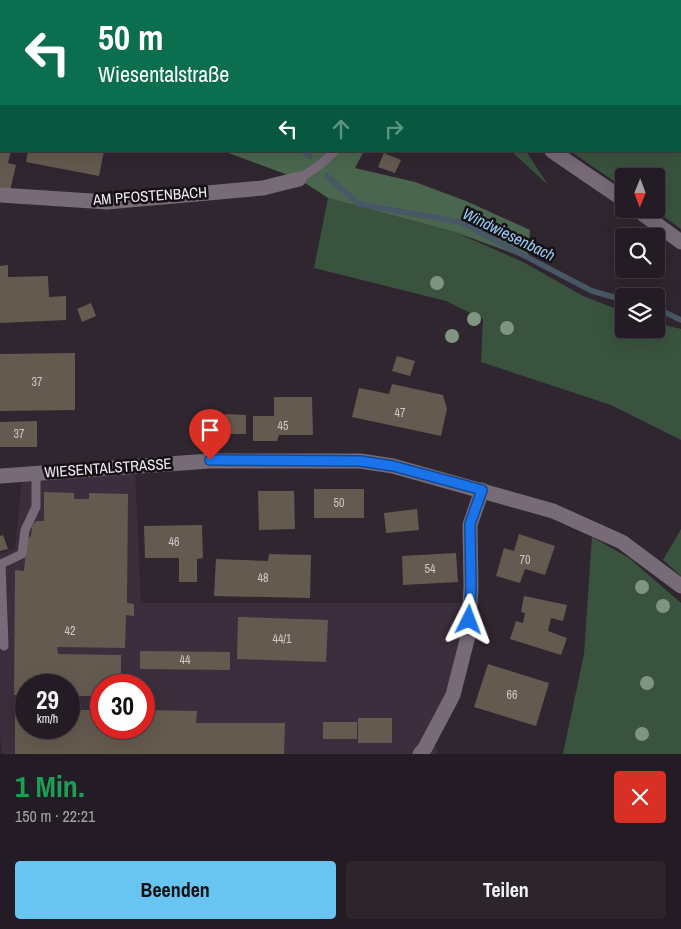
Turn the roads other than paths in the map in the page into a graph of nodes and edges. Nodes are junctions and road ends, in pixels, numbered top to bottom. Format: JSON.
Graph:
{"nodes":[{"id":1,"x":334,"y":152,"type":"edge"},
{"id":2,"x":553,"y":152,"type":"edge"},
{"id":3,"x":299,"y":179,"type":"joint"},
{"id":4,"x":615,"y":194,"type":"edge"},
{"id":5,"x":0,"y":195,"type":"edge"},
{"id":6,"x":648,"y":218,"type":"edge"},
{"id":7,"x":681,"y":242,"type":"edge"},
{"id":8,"x":36,"y":474,"type":"junction"},
{"id":9,"x":0,"y":476,"type":"edge"},
{"id":10,"x":482,"y":490,"type":"junction"},
{"id":11,"x":681,"y":586,"type":"edge"},
{"id":12,"x":4,"y":646,"type":"dead end"},
{"id":13,"x":420,"y":754,"type":"edge"}],
"edges":[{"from":1,"to":3,"type":"lane"},
{"from":2,"to":4,"type":"street"},
{"from":3,"to":5,"type":"street","name":"AM PFOSTENBACH"},
{"from":6,"to":7,"type":"street"},
{"from":8,"to":9,"type":"street","name":"WIESENTALSTRASSE"},
{"from":8,"to":10,"type":"street","name":"WIESENTALSTRASSE"},
{"from":8,"to":12,"type":"lane"},
{"from":10,"to":11,"type":"street","name":"WIESENTALSTRASSE"},
{"from":10,"to":13,"type":"street"}]}
